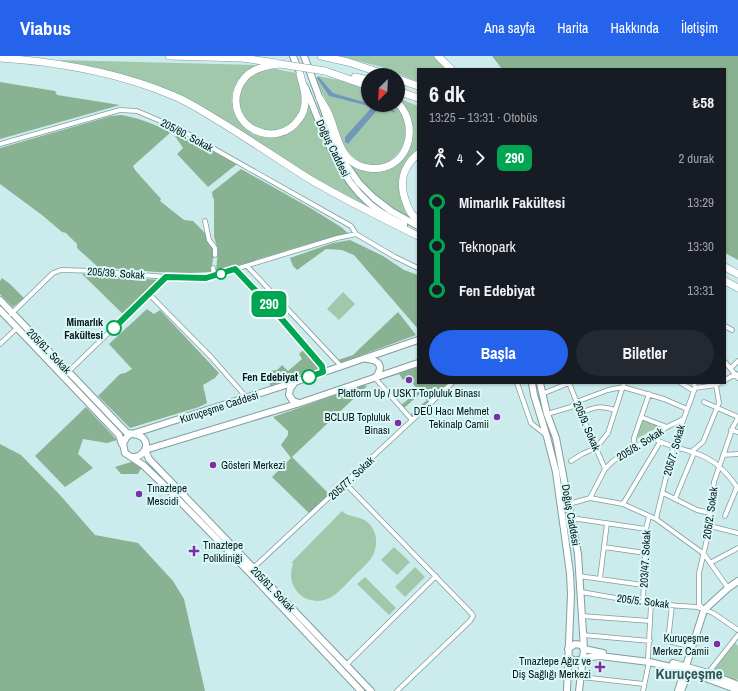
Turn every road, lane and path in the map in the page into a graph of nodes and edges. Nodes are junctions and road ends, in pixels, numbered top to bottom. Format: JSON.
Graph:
{"nodes":[{"id":1,"x":169,"y":56,"type":"edge"},
{"id":2,"x":293,"y":56,"type":"edge"},
{"id":3,"x":304,"y":56,"type":"edge"},
{"id":4,"x":321,"y":56,"type":"edge"},
{"id":5,"x":438,"y":56,"type":"edge"},
{"id":6,"x":0,"y":58,"type":"edge"},
{"id":7,"x":280,"y":64,"type":"junction"},
{"id":8,"x":366,"y":68,"type":"edge"},
{"id":9,"x":450,"y":68,"type":"edge"},
{"id":10,"x":325,"y":71,"type":"junction"},
{"id":11,"x":300,"y":74,"type":"junction"},
{"id":12,"x":361,"y":79,"type":"edge"},
{"id":13,"x":405,"y":81,"type":"edge"},
{"id":14,"x":361,"y":84,"type":"edge"},
{"id":15,"x":417,"y":86,"type":"edge"},
{"id":16,"x":405,"y":93,"type":"edge"},
{"id":17,"x":417,"y":98,"type":"edge"},
{"id":18,"x":320,"y":99,"type":"junction"},
{"id":19,"x":404,"y":112,"type":"edge"},
{"id":20,"x":0,"y":144,"type":"edge"},
{"id":21,"x":417,"y":155,"type":"edge"},
{"id":22,"x":417,"y":219,"type":"edge"},
{"id":23,"x":205,"y":221,"type":"dead end"},
{"id":24,"x":417,"y":225,"type":"edge"},
{"id":25,"x":417,"y":232,"type":"edge"},
{"id":26,"x":356,"y":234,"type":"junction"},
{"id":27,"x":417,"y":235,"type":"edge"},
{"id":28,"x":215,"y":255,"type":"dead end"},
{"id":29,"x":247,"y":266,"type":"junction"},
{"id":30,"x":212,"y":268,"type":"dead end"},
{"id":31,"x":417,"y":268,"type":"edge"},
{"id":32,"x":726,"y":268,"type":"edge"},
{"id":33,"x":235,"y":269,"type":"junction"},
{"id":34,"x":738,"y":274,"type":"edge"},
{"id":35,"x":214,"y":276,"type":"junction"},
{"id":36,"x":166,"y":277,"type":"junction"},
{"id":37,"x":726,"y":282,"type":"edge"},
{"id":38,"x":738,"y":288,"type":"edge"},
{"id":39,"x":149,"y":294,"type":"junction"},
{"id":40,"x":0,"y":300,"type":"edge"},
{"id":41,"x":0,"y":310,"type":"edge"},
{"id":42,"x":12,"y":313,"type":"junction"},
{"id":43,"x":7,"y":318,"type":"junction"},
{"id":44,"x":726,"y":327,"type":"edge"},
{"id":45,"x":17,"y":328,"type":"junction"},
{"id":46,"x":732,"y":330,"type":"dead end"},
{"id":47,"x":417,"y":340,"type":"edge"},
{"id":48,"x":0,"y":344,"type":"edge"},
{"id":49,"x":363,"y":358,"type":"junction"},
{"id":50,"x":738,"y":361,"type":"edge"},
{"id":51,"x":726,"y":363,"type":"edge"},
{"id":52,"x":417,"y":364,"type":"edge"},
{"id":53,"x":340,"y":366,"type":"junction"},
{"id":54,"x":731,"y":368,"type":"junction"},
{"id":55,"x":68,"y":372,"type":"junction"},
{"id":56,"x":323,"y":372,"type":"junction"},
{"id":57,"x":737,"y":376,"type":"edge"},
{"id":58,"x":63,"y":377,"type":"junction"},
{"id":59,"x":376,"y":378,"type":"junction"},
{"id":60,"x":726,"y":380,"type":"edge"},
{"id":61,"x":295,"y":382,"type":"junction"},
{"id":62,"x":451,"y":384,"type":"edge"},
{"id":63,"x":517,"y":384,"type":"edge"},
{"id":64,"x":532,"y":384,"type":"edge"},
{"id":65,"x":540,"y":384,"type":"edge"},
{"id":66,"x":567,"y":384,"type":"edge"},
{"id":67,"x":569,"y":384,"type":"edge"},
{"id":68,"x":684,"y":384,"type":"edge"},
{"id":69,"x":718,"y":384,"type":"edge"},
{"id":70,"x":624,"y":385,"type":"edge"},
{"id":71,"x":694,"y":387,"type":"edge"},
{"id":72,"x":542,"y":394,"type":"junction"},
{"id":73,"x":649,"y":394,"type":"junction"},
{"id":74,"x":247,"y":398,"type":"junction"},
{"id":75,"x":576,"y":402,"type":"junction"},
{"id":76,"x":704,"y":402,"type":"dead end"},
{"id":77,"x":300,"y":403,"type":"junction"},
{"id":78,"x":717,"y":408,"type":"junction"},
{"id":79,"x":687,"y":409,"type":"junction"},
{"id":80,"x":615,"y":410,"type":"junction"},
{"id":81,"x":581,"y":413,"type":"junction"},
{"id":82,"x":547,"y":414,"type":"junction"},
{"id":83,"x":641,"y":418,"type":"junction"},
{"id":84,"x":738,"y":418,"type":"edge"},
{"id":85,"x":684,"y":419,"type":"junction"},
{"id":86,"x":412,"y":420,"type":"junction"},
{"id":87,"x":542,"y":421,"type":"junction"},
{"id":88,"x":667,"y":427,"type":"junction"},
{"id":89,"x":539,"y":428,"type":"junction"},
{"id":90,"x":732,"y":430,"type":"junction"},
{"id":91,"x":738,"y":432,"type":"edge"},
{"id":92,"x":132,"y":434,"type":"junction"},
{"id":93,"x":547,"y":437,"type":"junction"},
{"id":94,"x":651,"y":437,"type":"junction"},
{"id":95,"x":660,"y":442,"type":"junction"},
{"id":96,"x":123,"y":448,"type":"junction"},
{"id":97,"x":596,"y":448,"type":"junction"},
{"id":98,"x":633,"y":448,"type":"junction"},
{"id":99,"x":673,"y":448,"type":"junction"},
{"id":100,"x":145,"y":450,"type":"junction"},
{"id":101,"x":693,"y":453,"type":"junction"},
{"id":102,"x":738,"y":454,"type":"edge"},
{"id":103,"x":723,"y":455,"type":"junction"},
{"id":104,"x":130,"y":457,"type":"junction"},
{"id":105,"x":571,"y":461,"type":"dead end"},
{"id":106,"x":720,"y":467,"type":"junction"},
{"id":107,"x":605,"y":469,"type":"junction"},
{"id":108,"x":345,"y":483,"type":"junction"},
{"id":109,"x":738,"y":487,"type":"edge"},
{"id":110,"x":663,"y":493,"type":"junction"},
{"id":111,"x":590,"y":498,"type":"junction"},
{"id":112,"x":675,"y":499,"type":"junction"},
{"id":113,"x":569,"y":504,"type":"junction"},
{"id":114,"x":623,"y":504,"type":"junction"},
{"id":115,"x":710,"y":513,"type":"junction"},
{"id":116,"x":649,"y":516,"type":"junction"},
{"id":117,"x":725,"y":516,"type":"dead end"},
{"id":118,"x":571,"y":518,"type":"junction"},
{"id":119,"x":656,"y":519,"type":"junction"},
{"id":120,"x":607,"y":523,"type":"junction"},
{"id":121,"x":710,"y":526,"type":"junction"},
{"id":122,"x":646,"y":529,"type":"junction"},
{"id":123,"x":738,"y":532,"type":"edge"},
{"id":124,"x":604,"y":547,"type":"junction"},
{"id":125,"x":738,"y":548,"type":"edge"},
{"id":126,"x":645,"y":553,"type":"junction"},
{"id":127,"x":704,"y":554,"type":"junction"},
{"id":128,"x":710,"y":563,"type":"junction"},
{"id":129,"x":251,"y":570,"type":"junction"},
{"id":130,"x":436,"y":576,"type":"junction"},
{"id":131,"x":580,"y":576,"type":"junction"},
{"id":132,"x":600,"y":578,"type":"junction"},
{"id":133,"x":738,"y":581,"type":"edge"},
{"id":134,"x":643,"y":585,"type":"junction"},
{"id":135,"x":728,"y":588,"type":"junction"},
{"id":136,"x":581,"y":592,"type":"junction"},
{"id":137,"x":643,"y":602,"type":"junction"},
{"id":138,"x":651,"y":604,"type":"junction"},
{"id":139,"x":672,"y":605,"type":"junction"},
{"id":140,"x":704,"y":610,"type":"junction"},
{"id":141,"x":582,"y":616,"type":"junction"},
{"id":142,"x":650,"y":621,"type":"junction"},
{"id":143,"x":738,"y":630,"type":"edge"},
{"id":144,"x":583,"y":635,"type":"junction"},
{"id":145,"x":738,"y":635,"type":"edge"},
{"id":146,"x":650,"y":641,"type":"junction"},
{"id":147,"x":736,"y":642,"type":"edge"},
{"id":148,"x":693,"y":647,"type":"junction"},
{"id":149,"x":568,"y":649,"type":"junction"},
{"id":150,"x":584,"y":649,"type":"junction"},
{"id":151,"x":568,"y":657,"type":"junction"},
{"id":152,"x":583,"y":659,"type":"junction"},
{"id":153,"x":648,"y":660,"type":"junction"},
{"id":154,"x":346,"y":665,"type":"junction"},
{"id":155,"x":687,"y":669,"type":"junction"},
{"id":156,"x":708,"y":673,"type":"junction"},
{"id":157,"x":581,"y":677,"type":"junction"},
{"id":158,"x":644,"y":684,"type":"junction"},
{"id":159,"x":738,"y":686,"type":"edge"},
{"id":160,"x":361,"y":691,"type":"edge"},
{"id":161,"x":371,"y":691,"type":"edge"},
{"id":162,"x":397,"y":691,"type":"edge"},
{"id":163,"x":567,"y":691,"type":"edge"},
{"id":164,"x":579,"y":691,"type":"edge"},
{"id":165,"x":643,"y":691,"type":"edge"},
{"id":166,"x":680,"y":691,"type":"edge"}],
"edges":[{"from":1,"to":7,"type":"highway"},
{"from":2,"to":11,"type":"main road","name":"Doğuş Caddesi"},
{"from":3,"to":18,"type":"main road","name":"Doğuş Caddesi"},
{"from":4,"to":8,"type":"highway"},
{"from":5,"to":9,"type":"highway"},
{"from":6,"to":27,"type":"highway"},
{"from":7,"to":10,"type":"highway","bridge":true},
{"from":7,"to":11,"type":"highway"},
{"from":10,"to":12,"type":"highway"},
{"from":10,"to":14,"type":"highway"},
{"from":11,"to":25,"type":"main road","name":"Doğuş Caddesi"},
{"from":13,"to":15,"type":"highway"},
{"from":16,"to":17,"type":"highway"},
{"from":18,"to":19,"type":"highway"},
{"from":18,"to":24,"type":"main road","name":"Doğuş Caddesi"},
{"from":20,"to":26,"type":"street","name":"205/60. Sokak"},
{"from":21,"to":22,"type":"highway"},
{"from":23,"to":28,"type":"street"},
{"from":26,"to":29,"type":"street","name":"205/39. Sokak"},
{"from":26,"to":31,"type":"street","name":"205/60. Sokak"},
{"from":29,"to":33,"type":"street","name":"205/39. Sokak"},
{"from":29,"to":53,"type":"street"},
{"from":30,"to":35,"type":"street"},
{"from":32,"to":34,"type":"highway"},
{"from":33,"to":35,"type":"street","name":"205/39. Sokak"},
{"from":33,"to":56,"type":"street"},
{"from":35,"to":36,"type":"street","name":"205/39. Sokak"},
{"from":36,"to":39,"type":"street"},
{"from":36,"to":42,"type":"street","name":"205/39. Sokak"},
{"from":37,"to":38,"type":"highway"},
{"from":39,"to":55,"type":"street"},
{"from":39,"to":74,"type":"street"},
{"from":40,"to":42,"type":"main road","name":"205/61. Sokak"},
{"from":41,"to":43,"type":"main road","name":"205/61. Sokak"},
{"from":42,"to":43,"type":"street","name":"205/39. Sokak"},
{"from":42,"to":55,"type":"main road","name":"205/61. Sokak"},
{"from":43,"to":45,"type":"main road","name":"205/61. Sokak"},
{"from":44,"to":46,"type":"street"},
{"from":45,"to":48,"type":"street"},
{"from":45,"to":58,"type":"main road","name":"205/61. Sokak"},
{"from":47,"to":49,"type":"main road","name":"Kuruçeşme Caddesi"},
{"from":49,"to":53,"type":"main road","name":"Kuruçeşme Caddesi"},
{"from":49,"to":59,"type":"main road"},
{"from":50,"to":54,"type":"street"},
{"from":51,"to":54,"type":"street"},
{"from":52,"to":59,"type":"main road","name":"Kuruçeşme Caddesi"},
{"from":53,"to":56,"type":"main road","name":"Kuruçeşme Caddesi"},
{"from":54,"to":57,"type":"street"},
{"from":55,"to":58,"type":"street"},
{"from":55,"to":92,"type":"main road","name":"205/61. Sokak"},
{"from":56,"to":61,"type":"main road","name":"Kuruçeşme Caddesi"},
{"from":57,"to":60,"type":"street"},
{"from":58,"to":96,"type":"main road","name":"205/61. Sokak"},
{"from":59,"to":77,"type":"main road","name":"Kuruçeşme Caddesi"},
{"from":59,"to":86,"type":"street"},
{"from":61,"to":74,"type":"main road","name":"Kuruçeşme Caddesi"},
{"from":61,"to":77,"type":"main road"},
{"from":62,"to":86,"type":"street","name":"205/77. Sokak"},
{"from":63,"to":89,"type":"street"},
{"from":64,"to":87,"type":"main road","name":"Doğuş Caddesi"},
{"from":65,"to":72,"type":"main road","name":"Doğuş Caddesi"},
{"from":66,"to":72,"type":"street"},
{"from":67,"to":75,"type":"street","name":"205/9. Sokak"},
{"from":68,"to":71,"type":"street"},
{"from":69,"to":71,"type":"street"},
{"from":69,"to":78,"type":"street"},
{"from":70,"to":73,"type":"street"},
{"from":70,"to":75,"type":"street"},
{"from":70,"to":80,"type":"street"},
{"from":71,"to":79,"type":"street","name":"205/7. Sokak"},
{"from":72,"to":82,"type":"main road","name":"Doğuş Caddesi"},
{"from":73,"to":79,"type":"street"},
{"from":73,"to":83,"type":"street"},
{"from":74,"to":92,"type":"main road","name":"Kuruçeşme Caddesi"},
{"from":75,"to":81,"type":"street","name":"205/9. Sokak"},
{"from":75,"to":82,"type":"street"},
{"from":76,"to":78,"type":"street"},
{"from":77,"to":100,"type":"main road","name":"Kuruçeşme Caddesi"},
{"from":78,"to":84,"type":"street"},
{"from":78,"to":101,"type":"street"},
{"from":79,"to":85,"type":"street","name":"205/7. Sokak"},
{"from":80,"to":81,"type":"street"},
{"from":80,"to":97,"type":"street"},
{"from":81,"to":97,"type":"street","name":"205/9. Sokak"},
{"from":82,"to":113,"type":"main road","name":"Doğuş Caddesi"},
{"from":83,"to":88,"type":"street"},
{"from":83,"to":98,"type":"street"},
{"from":84,"to":90,"type":"street","name":"205/2. Sokak"},
{"from":85,"to":88,"type":"street","name":"205/8. Sokak"},
{"from":85,"to":99,"type":"street","name":"205/7. Sokak"},
{"from":86,"to":108,"type":"street","name":"205/77. Sokak"},
{"from":87,"to":89,"type":"street"},
{"from":87,"to":93,"type":"main road","name":"Doğuş Caddesi"},
{"from":88,"to":94,"type":"street","name":"205/8. Sokak"},
{"from":89,"to":93,"type":"street"},
{"from":90,"to":91,"type":"street"},
{"from":90,"to":103,"type":"street","name":"205/2. Sokak"},
{"from":92,"to":96,"type":"main road"},
{"from":92,"to":100,"type":"main road"},
{"from":93,"to":149,"type":"main road","name":"Doğuş Caddesi"},
{"from":94,"to":95,"type":"street"},
{"from":94,"to":98,"type":"street","name":"205/8. Sokak"},
{"from":95,"to":99,"type":"street"},
{"from":95,"to":114,"type":"street"},
{"from":96,"to":104,"type":"main road"},
{"from":97,"to":105,"type":"street"},
{"from":97,"to":107,"type":"street","name":"205/9. Sokak"},
{"from":98,"to":107,"type":"street","name":"205/8. Sokak"},
{"from":99,"to":101,"type":"street"},
{"from":99,"to":110,"type":"street","name":"205/7. Sokak"},
{"from":100,"to":104,"type":"main road"},
{"from":100,"to":129,"type":"main road","name":"205/61. Sokak"},
{"from":101,"to":106,"type":"street"},
{"from":101,"to":112,"type":"street"},
{"from":102,"to":103,"type":"street"},
{"from":103,"to":106,"type":"street","name":"205/2. Sokak"},
{"from":104,"to":129,"type":"main road","name":"205/61. Sokak"},
{"from":106,"to":109,"type":"street"},
{"from":106,"to":115,"type":"street","name":"205/2. Sokak"},
{"from":107,"to":111,"type":"street","name":"205/8. Sokak"},
{"from":108,"to":129,"type":"street","name":"205/77. Sokak"},
{"from":108,"to":130,"type":"street"},
{"from":109,"to":117,"type":"street"},
{"from":110,"to":112,"type":"street"},
{"from":110,"to":119,"type":"street","name":"205/7. Sokak"},
{"from":111,"to":113,"type":"street"},
{"from":111,"to":114,"type":"street"},
{"from":112,"to":115,"type":"street"},
{"from":113,"to":118,"type":"main road","name":"Doğuş Caddesi"},
{"from":114,"to":116,"type":"street"},
{"from":115,"to":121,"type":"street","name":"205/2. Sokak"},
{"from":116,"to":119,"type":"street"},
{"from":116,"to":122,"type":"street","name":"203/47. Sokak"},
{"from":118,"to":120,"type":"street"},
{"from":118,"to":131,"type":"main road","name":"Doğuş Caddesi"},
{"from":119,"to":127,"type":"street"},
{"from":120,"to":122,"type":"street"},
{"from":120,"to":124,"type":"street"},
{"from":121,"to":123,"type":"street"},
{"from":121,"to":127,"type":"street","name":"205/2. Sokak"},
{"from":122,"to":126,"type":"street","name":"203/47. Sokak"},
{"from":124,"to":126,"type":"street"},
{"from":124,"to":132,"type":"street"},
{"from":125,"to":128,"type":"street"},
{"from":126,"to":134,"type":"street","name":"203/47. Sokak"},
{"from":127,"to":128,"type":"street"},
{"from":127,"to":140,"type":"street","name":"205/2. Sokak"},
{"from":128,"to":135,"type":"street"},
{"from":129,"to":154,"type":"main road","name":"205/61. Sokak"},
{"from":129,"to":160,"type":"main road","name":"205/61. Sokak"},
{"from":130,"to":154,"type":"street"},
{"from":130,"to":162,"type":"street"},
{"from":131,"to":132,"type":"street"},
{"from":131,"to":136,"type":"main road","name":"Doğuş Caddesi"},
{"from":132,"to":134,"type":"street"},
{"from":133,"to":135,"type":"main road"},
{"from":134,"to":137,"type":"street","name":"203/47. Sokak"},
{"from":135,"to":140,"type":"main road"},
{"from":136,"to":137,"type":"street","name":"205/5. Sokak"},
{"from":136,"to":141,"type":"main road","name":"Doğuş Caddesi"},
{"from":137,"to":138,"type":"street","name":"205/5. Sokak"},
{"from":138,"to":139,"type":"street","name":"205/5. Sokak"},
{"from":138,"to":142,"type":"street"},
{"from":139,"to":140,"type":"street","name":"205/5. Sokak"},
{"from":139,"to":148,"type":"street"},
{"from":140,"to":143,"type":"street","name":"205/5. Sokak"},
{"from":140,"to":148,"type":"main road"},
{"from":141,"to":142,"type":"street"},
{"from":141,"to":144,"type":"main road","name":"Doğuş Caddesi"},
{"from":142,"to":146,"type":"street"},
{"from":144,"to":146,"type":"street"},
{"from":144,"to":150,"type":"main road","name":"Doğuş Caddesi"},
{"from":145,"to":147,"type":"street"},
{"from":146,"to":153,"type":"street"},
{"from":147,"to":156,"type":"street"},
{"from":148,"to":155,"type":"main road"},
{"from":149,"to":150,"type":"main road"},
{"from":149,"to":151,"type":"main road"},
{"from":150,"to":152,"type":"main road"},
{"from":150,"to":153,"type":"main road"},
{"from":151,"to":152,"type":"main road"},
{"from":151,"to":163,"type":"main road"},
{"from":152,"to":153,"type":"main road"},
{"from":152,"to":157,"type":"main road"},
{"from":153,"to":155,"type":"main road"},
{"from":153,"to":158,"type":"street"},
{"from":154,"to":161,"type":"main road","name":"205/61. Sokak"},
{"from":155,"to":156,"type":"main road"},
{"from":155,"to":159,"type":"main road"},
{"from":155,"to":166,"type":"main road"},
{"from":156,"to":159,"type":"main road"},
{"from":157,"to":158,"type":"street"},
{"from":157,"to":164,"type":"main road"},
{"from":158,"to":165,"type":"street"}]}
